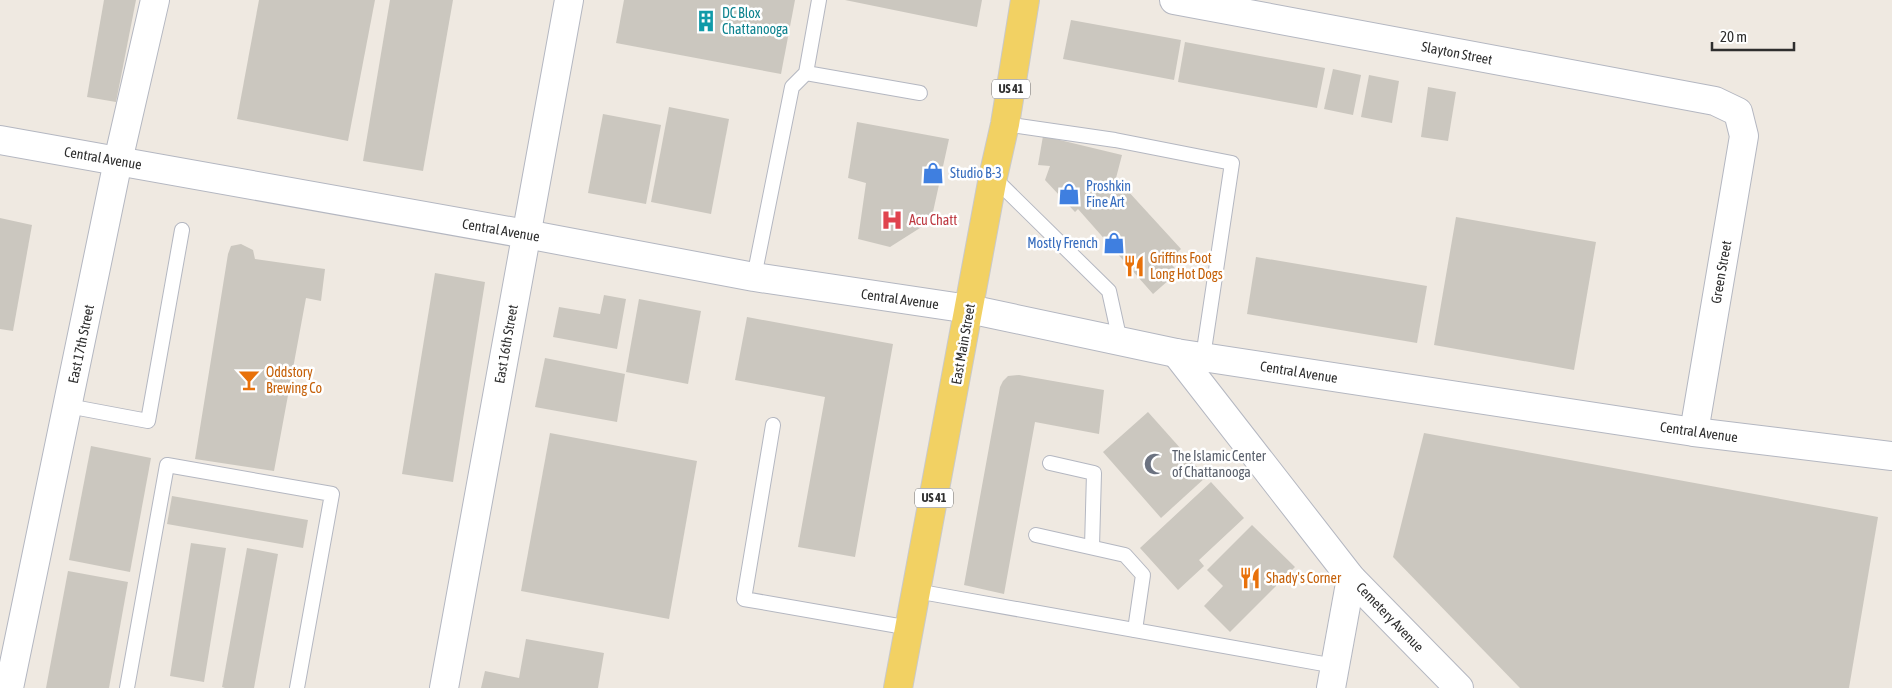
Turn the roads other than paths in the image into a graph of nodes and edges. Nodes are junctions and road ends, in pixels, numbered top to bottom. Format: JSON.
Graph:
{"nodes":[{"id":1,"x":155,"y":0,"type":"edge"},
{"id":2,"x":569,"y":0,"type":"edge"},
{"id":3,"x":819,"y":0,"type":"edge"},
{"id":4,"x":1025,"y":0,"type":"edge"},
{"id":5,"x":1174,"y":0,"type":"edge"},
{"id":6,"x":806,"y":72,"type":"junction"},
{"id":7,"x":920,"y":93,"type":"dead end"},
{"id":8,"x":1738,"y":112,"type":"joint"},
{"id":9,"x":1005,"y":124,"type":"junction"},
{"id":10,"x":0,"y":140,"type":"edge"},
{"id":11,"x":118,"y":161,"type":"junction"},
{"id":12,"x":993,"y":177,"type":"junction"},
{"id":13,"x":182,"y":230,"type":"dead end"},
{"id":14,"x":526,"y":234,"type":"junction"},
{"id":15,"x":754,"y":277,"type":"junction"},
{"id":16,"x":969,"y":309,"type":"junction"},
{"id":17,"x":1120,"y":341,"type":"junction"},
{"id":18,"x":1176,"y":353,"type":"junction"},
{"id":19,"x":1203,"y":357,"type":"junction"},
{"id":20,"x":68,"y":406,"type":"junction"},
{"id":21,"x":773,"y":425,"type":"dead end"},
{"id":22,"x":1694,"y":432,"type":"junction"},
{"id":23,"x":1892,"y":456,"type":"edge"},
{"id":24,"x":1050,"y":463,"type":"dead end"},
{"id":25,"x":1036,"y":535,"type":"dead end"},
{"id":26,"x":1092,"y":547,"type":"junction"},
{"id":27,"x":1351,"y":578,"type":"junction"},
{"id":28,"x":916,"y":591,"type":"junction"},
{"id":29,"x":910,"y":628,"type":"junction"},
{"id":30,"x":1135,"y":630,"type":"junction"},
{"id":31,"x":1333,"y":677,"type":"edge"},
{"id":32,"x":9,"y":688,"type":"edge"},
{"id":33,"x":127,"y":688,"type":"edge"},
{"id":34,"x":298,"y":688,"type":"edge"},
{"id":35,"x":444,"y":688,"type":"edge"},
{"id":36,"x":898,"y":688,"type":"edge"},
{"id":37,"x":1460,"y":688,"type":"edge"}],
"edges":[{"from":1,"to":11,"type":"street","name":"East 17th Street"},
{"from":2,"to":14,"type":"street","name":"East 16th Street"},
{"from":3,"to":6,"type":"lane"},
{"from":4,"to":9,"type":"main road","name":"East Main Street","number":"US 41"},
{"from":5,"to":8,"type":"street","name":"Slayton Street"},
{"from":6,"to":7,"type":"lane"},
{"from":6,"to":15,"type":"lane"},
{"from":8,"to":22,"type":"street","name":"Green Street"},
{"from":9,"to":12,"type":"main road","name":"East Main Street","number":"US 41"},
{"from":9,"to":19,"type":"lane"},
{"from":10,"to":11,"type":"street","name":"Central Avenue"},
{"from":11,"to":14,"type":"street","name":"Central Avenue"},
{"from":11,"to":20,"type":"street","name":"East 17th Street"},
{"from":12,"to":16,"type":"main road","name":"East Main Street","number":"US 41"},
{"from":12,"to":17,"type":"lane"},
{"from":13,"to":20,"type":"lane"},
{"from":14,"to":15,"type":"street","name":"Central Avenue"},
{"from":14,"to":35,"type":"street","name":"East 16th Street"},
{"from":15,"to":16,"type":"street","name":"Central Avenue"},
{"from":16,"to":17,"type":"street","name":"Central Avenue"},
{"from":16,"to":28,"type":"main road","name":"East Main Street","number":"US 41"},
{"from":17,"to":18,"type":"street","name":"Central Avenue"},
{"from":18,"to":19,"type":"street","name":"Central Avenue"},
{"from":18,"to":27,"type":"street","name":"Cemetery Avenue"},
{"from":19,"to":22,"type":"street","name":"Central Avenue"},
{"from":20,"to":32,"type":"street","name":"East 17th Street"},
{"from":21,"to":29,"type":"lane"},
{"from":22,"to":23,"type":"street","name":"Central Avenue"},
{"from":24,"to":26,"type":"lane"},
{"from":25,"to":26,"type":"lane"},
{"from":26,"to":30,"type":"lane"},
{"from":27,"to":31,"type":"street"},
{"from":27,"to":37,"type":"street","name":"Cemetery Avenue"},
{"from":28,"to":29,"type":"main road","name":"East Main Street","number":"US 41"},
{"from":28,"to":30,"type":"lane"},
{"from":29,"to":36,"type":"main road","name":"East Main Street","number":"US 41"},
{"from":30,"to":31,"type":"lane"},
{"from":33,"to":34,"type":"lane"}]}
